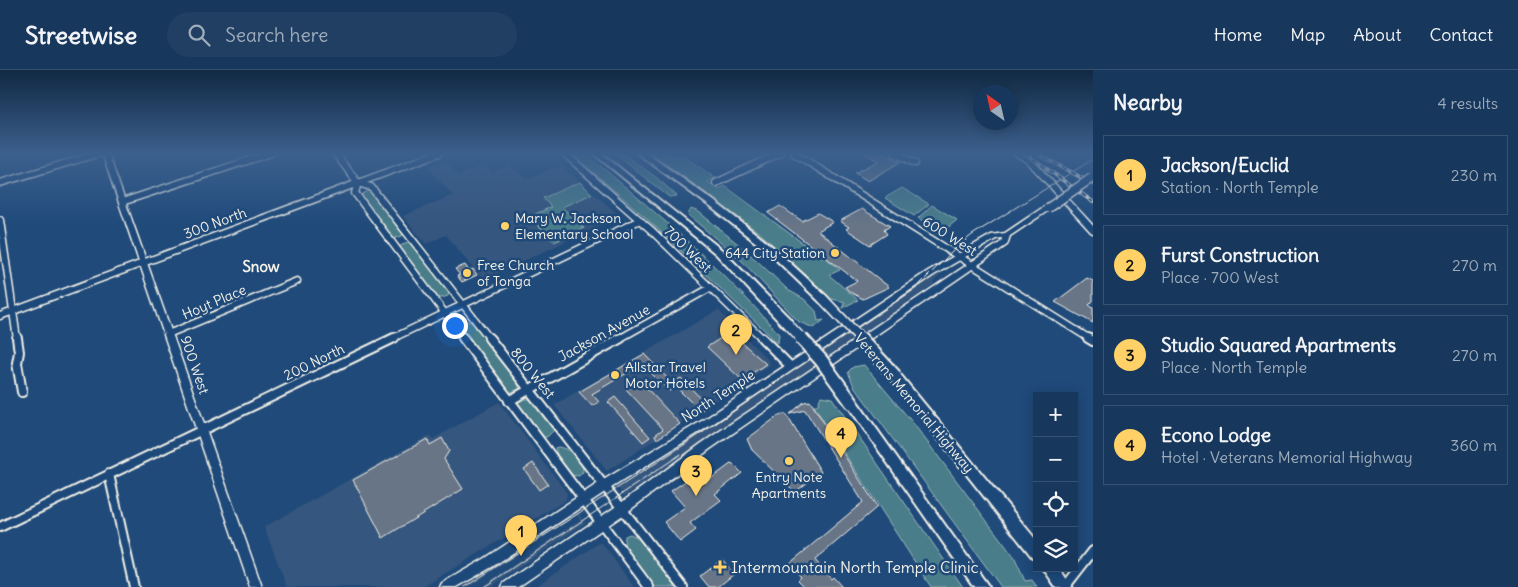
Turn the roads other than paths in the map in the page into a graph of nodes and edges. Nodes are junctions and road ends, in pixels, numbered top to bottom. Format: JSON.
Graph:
{"nodes":[{"id":1,"x":20,"y":177,"type":"edge"},
{"id":2,"x":113,"y":177,"type":"edge"},
{"id":3,"x":198,"y":177,"type":"edge"},
{"id":4,"x":353,"y":177,"type":"edge"},
{"id":5,"x":374,"y":177,"type":"edge"},
{"id":6,"x":591,"y":177,"type":"edge"},
{"id":7,"x":627,"y":177,"type":"edge"},
{"id":8,"x":675,"y":177,"type":"edge"},
{"id":9,"x":729,"y":177,"type":"edge"},
{"id":10,"x":833,"y":177,"type":"edge"},
{"id":11,"x":1045,"y":177,"type":"edge"},
{"id":12,"x":1093,"y":177,"type":"edge"},
{"id":13,"x":0,"y":183,"type":"edge"},
{"id":14,"x":358,"y":183,"type":"junction"},
{"id":15,"x":716,"y":183,"type":"dead end"},
{"id":16,"x":122,"y":202,"type":"junction"},
{"id":17,"x":0,"y":220,"type":"edge"},
{"id":18,"x":640,"y":220,"type":"junction"},
{"id":19,"x":1093,"y":230,"type":"edge"},
{"id":20,"x":1007,"y":235,"type":"junction"},
{"id":21,"x":960,"y":257,"type":"junction"},
{"id":22,"x":143,"y":262,"type":"junction"},
{"id":23,"x":973,"y":265,"type":"junction"},
{"id":24,"x":297,"y":281,"type":"dead end"},
{"id":25,"x":710,"y":288,"type":"junction"},
{"id":26,"x":462,"y":305,"type":"junction"},
{"id":27,"x":13,"y":311,"type":"junction"},
{"id":28,"x":446,"y":313,"type":"junction"},
{"id":29,"x":0,"y":316,"type":"edge"},
{"id":30,"x":168,"y":334,"type":"junction"},
{"id":31,"x":1093,"y":341,"type":"edge"},
{"id":32,"x":790,"y":366,"type":"junction"},
{"id":33,"x":529,"y":390,"type":"junction"},
{"id":34,"x":22,"y":392,"type":"dead end"},
{"id":35,"x":509,"y":401,"type":"junction"},
{"id":36,"x":202,"y":430,"type":"junction"},
{"id":37,"x":109,"y":474,"type":"junction"},
{"id":38,"x":604,"y":486,"type":"junction"},
{"id":39,"x":585,"y":499,"type":"junction"},
{"id":40,"x":622,"y":508,"type":"junction"},
{"id":41,"x":602,"y":522,"type":"junction"},
{"id":42,"x":0,"y":527,"type":"edge"},
{"id":43,"x":1033,"y":547,"type":"edge"},
{"id":44,"x":1093,"y":552,"type":"edge"},
{"id":45,"x":1053,"y":572,"type":"edge"},
{"id":46,"x":134,"y":587,"type":"edge"},
{"id":47,"x":256,"y":587,"type":"edge"},
{"id":48,"x":446,"y":587,"type":"edge"},
{"id":49,"x":508,"y":587,"type":"edge"},
{"id":50,"x":649,"y":587,"type":"edge"},
{"id":51,"x":683,"y":587,"type":"edge"},
{"id":52,"x":982,"y":587,"type":"edge"},
{"id":53,"x":1065,"y":587,"type":"edge"}],
"edges":[{"from":1,"to":13,"type":"street"},
{"from":2,"to":16,"type":"main road","name":"900 West"},
{"from":3,"to":16,"type":"street"},
{"from":4,"to":14,"type":"street","name":"800 West"},
{"from":5,"to":14,"type":"street","name":"300 North"},
{"from":6,"to":18,"type":"street","name":"700 West"},
{"from":7,"to":52,"type":"highway","bridge":true},
{"from":8,"to":43,"type":"highway","name":"Veterans Memorial Highway","bridge":true},
{"from":9,"to":15,"type":"street"},
{"from":10,"to":21,"type":"street","name":"600 West"},
{"from":11,"to":19,"type":"street"},
{"from":12,"to":20,"type":"main road","name":"North Temple","bridge":true},
{"from":14,"to":22,"type":"street","name":"300 North"},
{"from":14,"to":26,"type":"street","name":"800 West"},
{"from":14,"to":28,"type":"street","name":"800 West"},
{"from":16,"to":22,"type":"main road","name":"900 West"},
{"from":17,"to":27,"type":"street"},
{"from":18,"to":25,"type":"street","name":"700 West"},
{"from":18,"to":26,"type":"street","name":"200 North"},
{"from":20,"to":21,"type":"main road","name":"North Temple"},
{"from":20,"to":23,"type":"main road","name":"North Temple"},
{"from":21,"to":23,"type":"street","name":"600 West"},
{"from":21,"to":32,"type":"main road","name":"North Temple"},
{"from":22,"to":27,"type":"street","name":"300 North"},
{"from":22,"to":30,"type":"main road","name":"900 West"},
{"from":23,"to":31,"type":"street","name":"600 West"},
{"from":23,"to":40,"type":"main road","name":"North Temple"},
{"from":24,"to":30,"type":"street","name":"Hoyt Place"},
{"from":25,"to":32,"type":"street","name":"700 West"},
{"from":25,"to":33,"type":"street","name":"Jackson Avenue"},
{"from":26,"to":28,"type":"street","name":"200 North"},
{"from":26,"to":33,"type":"street","name":"800 West"},
{"from":27,"to":29,"type":"street","name":"300 North"},
{"from":27,"to":34,"type":"street"},
{"from":28,"to":35,"type":"street","name":"800 West"},
{"from":28,"to":36,"type":"street","name":"200 North"},
{"from":30,"to":36,"type":"main road","name":"900 West"},
{"from":32,"to":38,"type":"main road","name":"North Temple"},
{"from":33,"to":35,"type":"street","name":"Jackson Avenue"},
{"from":33,"to":38,"type":"street","name":"800 West"},
{"from":35,"to":39,"type":"street","name":"800 West"},
{"from":36,"to":37,"type":"street","name":"200 North"},
{"from":36,"to":47,"type":"main road","name":"900 West"},
{"from":37,"to":42,"type":"street","name":"200 North"},
{"from":37,"to":46,"type":"street"},
{"from":38,"to":39,"type":"main road","name":"North Temple"},
{"from":38,"to":40,"type":"street","name":"800 West"},
{"from":39,"to":41,"type":"street","name":"800 West"},
{"from":39,"to":48,"type":"main road","name":"North Temple"},
{"from":40,"to":41,"type":"main road","name":"North Temple"},
{"from":40,"to":51,"type":"street","name":"800 West"},
{"from":41,"to":49,"type":"main road","name":"North Temple"},
{"from":41,"to":50,"type":"street","name":"800 West"},
{"from":44,"to":53,"type":"street"},
{"from":45,"to":53,"type":"highway"}]}
